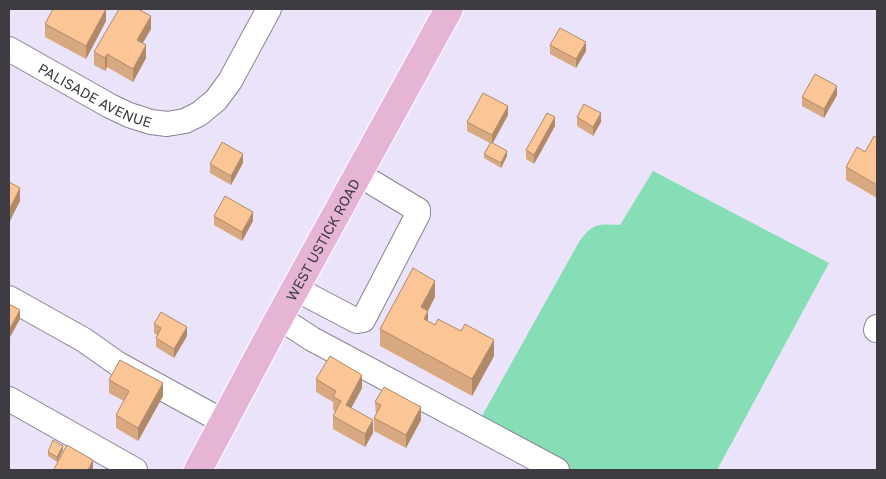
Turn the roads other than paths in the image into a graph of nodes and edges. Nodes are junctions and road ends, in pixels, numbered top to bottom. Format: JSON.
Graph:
{"nodes":[{"id":1,"x":269,"y":9,"type":"edge"},
{"id":2,"x":449,"y":9,"type":"edge"},
{"id":3,"x":9,"y":49,"type":"edge"},
{"id":4,"x":358,"y":174,"type":"junction"},
{"id":5,"x":296,"y":289,"type":"junction"},
{"id":6,"x":9,"y":298,"type":"edge"},
{"id":7,"x":280,"y":318,"type":"junction"},
{"id":8,"x":9,"y":399,"type":"edge"},
{"id":9,"x":224,"y":422,"type":"junction"},
{"id":10,"x":135,"y":470,"type":"edge"},
{"id":11,"x":198,"y":470,"type":"edge"},
{"id":12,"x":557,"y":470,"type":"edge"}],
"edges":[{"from":1,"to":3,"type":"street","name":"PALISADE AVENUE"},
{"from":2,"to":4,"type":"main road","name":"WEST USTICK ROAD"},
{"from":4,"to":5,"type":"main road","name":"WEST USTICK ROAD"},
{"from":4,"to":5,"type":"street"},
{"from":5,"to":7,"type":"main road","name":"WEST USTICK ROAD"},
{"from":6,"to":9,"type":"street"},
{"from":7,"to":9,"type":"main road","name":"WEST USTICK ROAD"},
{"from":7,"to":12,"type":"street"},
{"from":8,"to":10,"type":"street"},
{"from":9,"to":11,"type":"main road","name":"WEST USTICK ROAD"}]}
